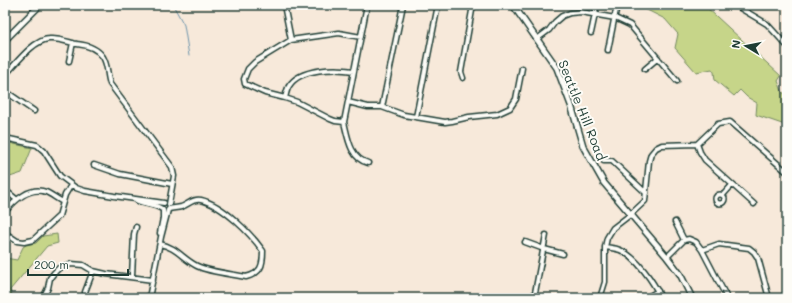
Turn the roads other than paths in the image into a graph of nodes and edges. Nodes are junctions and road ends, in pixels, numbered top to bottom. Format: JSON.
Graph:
{"nodes":[{"id":1,"x":40,"y":5,"type":"edge"},
{"id":2,"x":284,"y":5,"type":"edge"},
{"id":3,"x":367,"y":5,"type":"edge"},
{"id":4,"x":403,"y":5,"type":"edge"},
{"id":5,"x":438,"y":5,"type":"edge"},
{"id":6,"x":473,"y":5,"type":"edge"},
{"id":7,"x":513,"y":5,"type":"edge"},
{"id":8,"x":597,"y":5,"type":"edge"},
{"id":9,"x":617,"y":5,"type":"edge"},
{"id":10,"x":736,"y":5,"type":"edge"},
{"id":11,"x":595,"y":14,"type":"junction"},
{"id":12,"x":615,"y":18,"type":"junction"},
{"id":13,"x":591,"y":33,"type":"dead end"},
{"id":14,"x":361,"y":37,"type":"junction"},
{"id":15,"x":537,"y":39,"type":"junction"},
{"id":16,"x":5,"y":40,"type":"edge"},
{"id":17,"x":291,"y":40,"type":"junction"},
{"id":18,"x":72,"y":43,"type":"junction"},
{"id":19,"x":787,"y":46,"type":"edge"},
{"id":20,"x":608,"y":50,"type":"dead end"},
{"id":21,"x":658,"y":58,"type":"junction"},
{"id":22,"x":69,"y":61,"type":"dead end"},
{"id":23,"x":522,"y":68,"type":"dead end"},
{"id":24,"x":645,"y":69,"type":"dead end"},
{"id":25,"x":354,"y":71,"type":"junction"},
{"id":26,"x":5,"y":75,"type":"edge"},
{"id":27,"x":463,"y":78,"type":"dead end"},
{"id":28,"x":677,"y":81,"type":"dead end"},
{"id":29,"x":5,"y":91,"type":"edge"},
{"id":30,"x":285,"y":98,"type":"junction"},
{"id":31,"x":348,"y":102,"type":"junction"},
{"id":32,"x":382,"y":107,"type":"junction"},
{"id":33,"x":34,"y":111,"type":"dead end"},
{"id":34,"x":416,"y":117,"type":"junction"},
{"id":35,"x":344,"y":122,"type":"junction"},
{"id":36,"x":5,"y":138,"type":"edge"},
{"id":37,"x":697,"y":144,"type":"junction"},
{"id":38,"x":604,"y":161,"type":"dead end"},
{"id":39,"x":368,"y":163,"type":"dead end"},
{"id":40,"x":94,"y":165,"type":"dead end"},
{"id":41,"x":787,"y":172,"type":"edge"},
{"id":42,"x":172,"y":184,"type":"junction"},
{"id":43,"x":71,"y":185,"type":"junction"},
{"id":44,"x":732,"y":185,"type":"junction"},
{"id":45,"x":5,"y":190,"type":"edge"},
{"id":46,"x":646,"y":193,"type":"junction"},
{"id":47,"x":723,"y":195,"type":"dead end"},
{"id":48,"x":16,"y":200,"type":"junction"},
{"id":49,"x":136,"y":200,"type":"junction"},
{"id":50,"x":63,"y":202,"type":"junction"},
{"id":51,"x":754,"y":204,"type":"dead end"},
{"id":52,"x":167,"y":206,"type":"junction"},
{"id":53,"x":162,"y":209,"type":"junction"},
{"id":54,"x":5,"y":212,"type":"edge"},
{"id":55,"x":630,"y":215,"type":"junction"},
{"id":56,"x":675,"y":222,"type":"dead end"},
{"id":57,"x":136,"y":227,"type":"dead end"},
{"id":58,"x":5,"y":233,"type":"edge"},
{"id":59,"x":546,"y":235,"type":"dead end"},
{"id":60,"x":161,"y":237,"type":"junction"},
{"id":61,"x":684,"y":240,"type":"junction"},
{"id":62,"x":525,"y":242,"type":"dead end"},
{"id":63,"x":160,"y":244,"type":"junction"},
{"id":64,"x":605,"y":248,"type":"junction"},
{"id":65,"x":544,"y":249,"type":"junction"},
{"id":66,"x":702,"y":250,"type":"junction"},
{"id":67,"x":563,"y":254,"type":"dead end"},
{"id":68,"x":667,"y":257,"type":"junction"},
{"id":69,"x":93,"y":271,"type":"junction"},
{"id":70,"x":132,"y":276,"type":"junction"},
{"id":71,"x":153,"y":280,"type":"junction"},
{"id":72,"x":658,"y":291,"type":"junction"},
{"id":73,"x":44,"y":296,"type":"dead end"},
{"id":74,"x":85,"y":298,"type":"edge"},
{"id":75,"x":149,"y":298,"type":"edge"},
{"id":76,"x":534,"y":298,"type":"edge"},
{"id":77,"x":600,"y":298,"type":"edge"},
{"id":78,"x":646,"y":298,"type":"edge"},
{"id":79,"x":661,"y":298,"type":"edge"},
{"id":80,"x":692,"y":298,"type":"edge"},
{"id":81,"x":727,"y":298,"type":"edge"},
{"id":82,"x":769,"y":298,"type":"edge"}],
"edges":[{"from":1,"to":16,"type":"main road"},
{"from":2,"to":17,"type":"street"},
{"from":3,"to":14,"type":"street"},
{"from":4,"to":32,"type":"street"},
{"from":5,"to":34,"type":"street"},
{"from":6,"to":27,"type":"street"},
{"from":7,"to":15,"type":"main road","name":"Seattle Hill Road"},
{"from":8,"to":11,"type":"street"},
{"from":9,"to":12,"type":"street"},
{"from":10,"to":19,"type":"street"},
{"from":11,"to":12,"type":"street"},
{"from":11,"to":13,"type":"street"},
{"from":11,"to":15,"type":"street"},
{"from":12,"to":20,"type":"street"},
{"from":12,"to":21,"type":"street"},
{"from":14,"to":17,"type":"street"},
{"from":14,"to":25,"type":"street"},
{"from":15,"to":55,"type":"main road","name":"Seattle Hill Road"},
{"from":17,"to":30,"type":"street"},
{"from":18,"to":22,"type":"street"},
{"from":18,"to":26,"type":"street"},
{"from":18,"to":42,"type":"street"},
{"from":21,"to":24,"type":"street"},
{"from":21,"to":28,"type":"street"},
{"from":23,"to":34,"type":"street"},
{"from":25,"to":30,"type":"street"},
{"from":25,"to":31,"type":"street"},
{"from":29,"to":33,"type":"street"},
{"from":30,"to":35,"type":"street"},
{"from":31,"to":32,"type":"street"},
{"from":31,"to":35,"type":"street"},
{"from":32,"to":34,"type":"street"},
{"from":35,"to":39,"type":"street"},
{"from":36,"to":43,"type":"street"},
{"from":37,"to":41,"type":"street"},
{"from":37,"to":44,"type":"street"},
{"from":37,"to":46,"type":"street"},
{"from":38,"to":46,"type":"street"},
{"from":40,"to":42,"type":"street"},
{"from":42,"to":52,"type":"street"},
{"from":43,"to":49,"type":"street"},
{"from":43,"to":50,"type":"street"},
{"from":44,"to":47,"type":"street"},
{"from":44,"to":51,"type":"street"},
{"from":45,"to":48,"type":"street"},
{"from":46,"to":55,"type":"street"},
{"from":48,"to":50,"type":"street"},
{"from":48,"to":54,"type":"street"},
{"from":49,"to":52,"type":"street"},
{"from":49,"to":53,"type":"street"},
{"from":50,"to":58,"type":"street"},
{"from":52,"to":53,"type":"street"},
{"from":52,"to":53,"type":"street"},
{"from":52,"to":60,"type":"street"},
{"from":52,"to":63,"type":"street"},
{"from":53,"to":60,"type":"street"},
{"from":55,"to":64,"type":"street"},
{"from":55,"to":68,"type":"main road","name":"Seattle Hill Road"},
{"from":56,"to":61,"type":"street"},
{"from":57,"to":70,"type":"street"},
{"from":59,"to":65,"type":"street"},
{"from":60,"to":63,"type":"street"},
{"from":61,"to":66,"type":"street"},
{"from":61,"to":68,"type":"street"},
{"from":62,"to":65,"type":"street"},
{"from":63,"to":71,"type":"street"},
{"from":64,"to":72,"type":"street"},
{"from":64,"to":77,"type":"street"},
{"from":65,"to":67,"type":"street"},
{"from":65,"to":76,"type":"street"},
{"from":66,"to":81,"type":"street"},
{"from":66,"to":82,"type":"street"},
{"from":68,"to":80,"type":"main road","name":"Seattle Hill Road"},
{"from":69,"to":70,"type":"street"},
{"from":69,"to":73,"type":"street"},
{"from":69,"to":74,"type":"street"},
{"from":70,"to":71,"type":"street"},
{"from":71,"to":75,"type":"street"},
{"from":72,"to":78,"type":"street"},
{"from":72,"to":79,"type":"street"}]}
